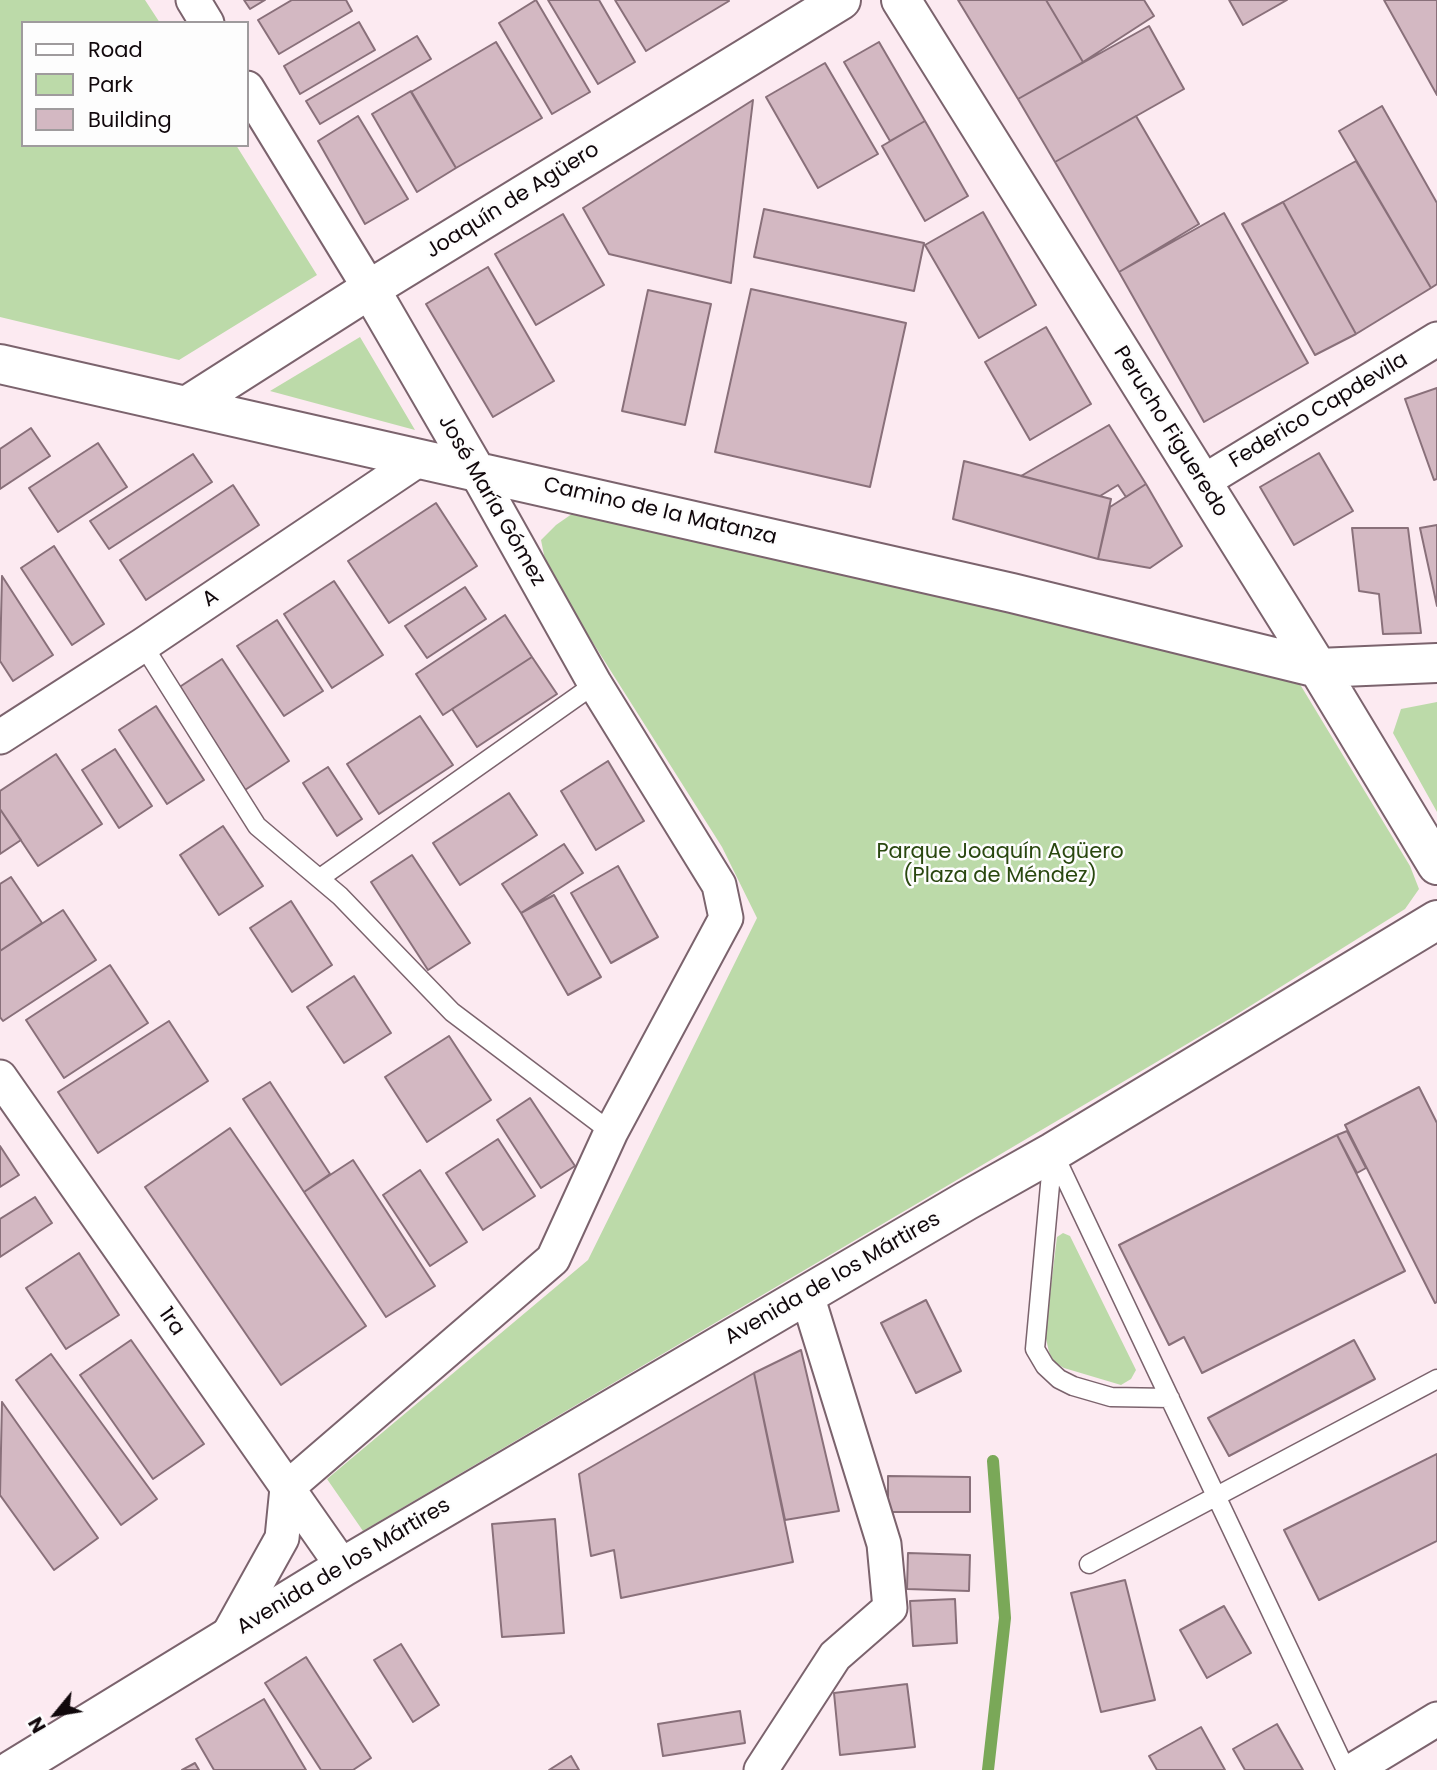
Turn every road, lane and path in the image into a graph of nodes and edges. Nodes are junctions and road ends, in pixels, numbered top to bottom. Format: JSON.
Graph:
{"nodes":[{"id":1,"x":193,"y":0,"type":"edge"},
{"id":2,"x":841,"y":0,"type":"edge"},
{"id":3,"x":901,"y":0,"type":"edge"},
{"id":4,"x":206,"y":21,"type":"edge"},
{"id":5,"x":248,"y":90,"type":"edge"},
{"id":6,"x":370,"y":289,"type":"junction"},
{"id":7,"x":1437,"y":339,"type":"edge"},
{"id":8,"x":0,"y":364,"type":"edge"},
{"id":9,"x":188,"y":405,"type":"junction"},
{"id":10,"x":421,"y":458,"type":"junction"},
{"id":11,"x":475,"y":471,"type":"junction"},
{"id":12,"x":1201,"y":483,"type":"junction"},
{"id":13,"x":143,"y":645,"type":"junction"},
{"id":14,"x":1437,"y":663,"type":"edge"},
{"id":15,"x":1318,"y":668,"type":"junction"},
{"id":16,"x":595,"y":684,"type":"junction"},
{"id":17,"x":0,"y":737,"type":"edge"},
{"id":18,"x":1437,"y":866,"type":"edge"},
{"id":19,"x":320,"y":878,"type":"junction"},
{"id":20,"x":1437,"y":920,"type":"edge"},
{"id":21,"x":0,"y":1077,"type":"edge"},
{"id":22,"x":611,"y":1132,"type":"junction"},
{"id":23,"x":1054,"y":1152,"type":"junction"},
{"id":24,"x":807,"y":1295,"type":"junction"},
{"id":25,"x":1437,"y":1379,"type":"edge"},
{"id":26,"x":1170,"y":1398,"type":"junction"},
{"id":27,"x":287,"y":1488,"type":"junction"},
{"id":28,"x":1216,"y":1497,"type":"junction"},
{"id":29,"x":1088,"y":1564,"type":"dead end"},
{"id":30,"x":343,"y":1567,"type":"junction"},
{"id":31,"x":227,"y":1637,"type":"junction"},
{"id":32,"x":1437,"y":1719,"type":"edge"},
{"id":33,"x":12,"y":1770,"type":"edge"},
{"id":34,"x":761,"y":1770,"type":"edge"},
{"id":35,"x":1346,"y":1770,"type":"edge"},
{"id":36,"x":1353,"y":1770,"type":"edge"}],
"edges":[{"from":1,"to":4,"type":"street"},
{"from":2,"to":6,"type":"main road","name":"Joaquín de Agüero"},
{"from":3,"to":12,"type":"main road","name":"Perucho Figueredo"},
{"from":5,"to":6,"type":"street","name":"José María Gómez"},
{"from":6,"to":9,"type":"main road","name":"Joaquín de Agüero"},
{"from":6,"to":11,"type":"main road","name":"José María Gómez"},
{"from":7,"to":12,"type":"street","name":"Federico Capdevila"},
{"from":8,"to":9,"type":"main road","name":"Camino de la Matanza"},
{"from":9,"to":10,"type":"main road","name":"Camino de la Matanza"},
{"from":10,"to":11,"type":"main road","name":"Camino de la Matanza"},
{"from":10,"to":13,"type":"street","name":"A"},
{"from":11,"to":15,"type":"main road","name":"Camino de la Matanza"},
{"from":11,"to":16,"type":"street","name":"José María Gómez"},
{"from":12,"to":15,"type":"main road","name":"Perucho Figueredo"},
{"from":13,"to":17,"type":"street","name":"A"},
{"from":13,"to":19,"type":"lane"},
{"from":14,"to":15,"type":"main road"},
{"from":15,"to":18,"type":"main road","name":"Perucho Figueredo"},
{"from":16,"to":19,"type":"lane"},
{"from":16,"to":22,"type":"street","name":"José María Gómez"},
{"from":19,"to":22,"type":"lane"},
{"from":20,"to":23,"type":"main road","name":"Avenida de los Mártires"},
{"from":21,"to":27,"type":"street","name":"1ra"},
{"from":22,"to":27,"type":"street"},
{"from":23,"to":24,"type":"main road","name":"Avenida de los Mártires"},
{"from":23,"to":26,"type":"lane"},
{"from":23,"to":26,"type":"lane"},
{"from":24,"to":30,"type":"main road","name":"Avenida de los Mártires"},
{"from":24,"to":34,"type":"street"},
{"from":25,"to":28,"type":"lane"},
{"from":26,"to":28,"type":"lane"},
{"from":27,"to":30,"type":"street","name":"1ra"},
{"from":27,"to":31,"type":"street","name":"Avenida de los Mártires"},
{"from":28,"to":29,"type":"lane"},
{"from":28,"to":35,"type":"lane"},
{"from":30,"to":31,"type":"main road","name":"Avenida de los Mártires"},
{"from":31,"to":33,"type":"main road","name":"Avenida de los Mártires"},
{"from":32,"to":36,"type":"street"}]}
